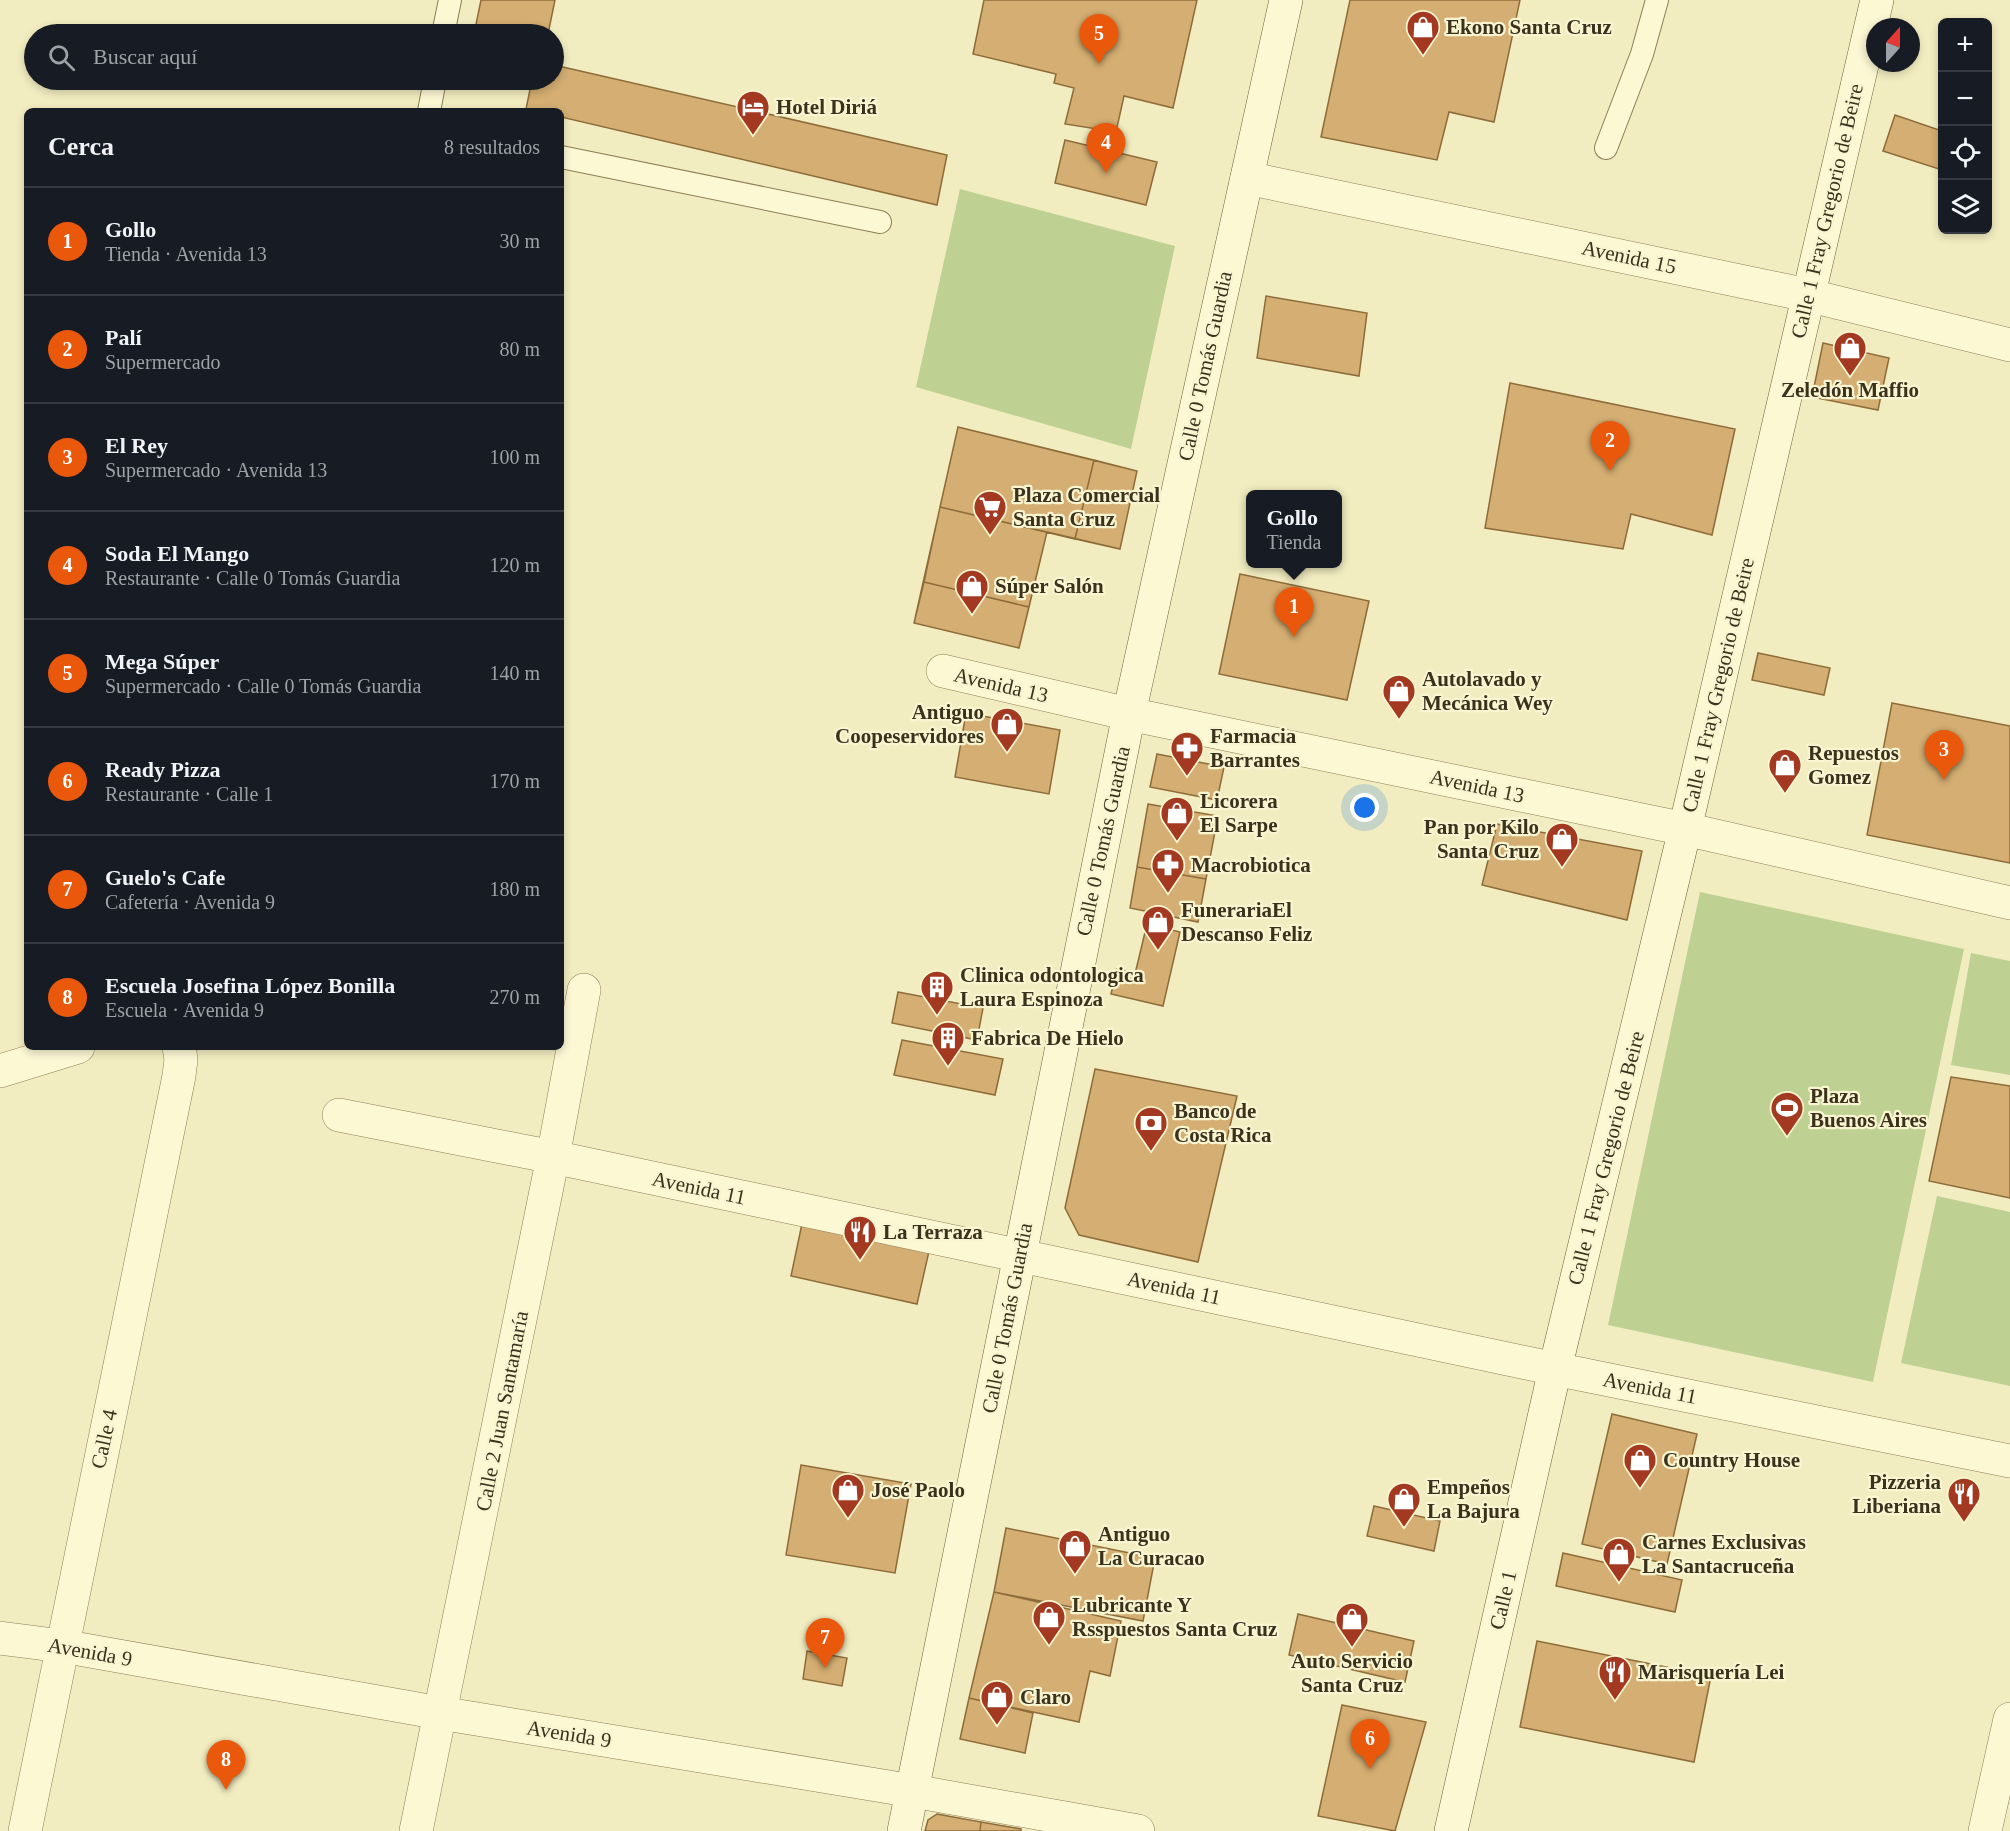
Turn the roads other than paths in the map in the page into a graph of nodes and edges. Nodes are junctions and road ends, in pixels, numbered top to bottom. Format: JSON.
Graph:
{"nodes":[{"id":1,"x":450,"y":0,"type":"edge"},
{"id":2,"x":1286,"y":0,"type":"edge"},
{"id":3,"x":1657,"y":0,"type":"edge"},
{"id":4,"x":1877,"y":0,"type":"edge"},
{"id":5,"x":445,"y":24,"type":"edge"},
{"id":6,"x":433,"y":90,"type":"edge"},
{"id":7,"x":430,"y":108,"type":"edge"},
{"id":8,"x":1606,"y":148,"type":"dead end"},
{"id":9,"x":564,"y":158,"type":"edge"},
{"id":10,"x":1247,"y":178,"type":"junction"},
{"id":11,"x":880,"y":222,"type":"dead end"},
{"id":12,"x":1807,"y":295,"type":"junction"},
{"id":13,"x":2010,"y":345,"type":"edge"},
{"id":14,"x":943,"y":671,"type":"dead end"},
{"id":15,"x":1129,"y":714,"type":"junction"},
{"id":16,"x":1685,"y":829,"type":"junction"},
{"id":17,"x":2010,"y":903,"type":"edge"},
{"id":18,"x":584,"y":990,"type":"dead end"},
{"id":19,"x":68,"y":1050,"type":"edge"},
{"id":20,"x":180,"y":1050,"type":"edge"},
{"id":21,"x":0,"y":1071,"type":"edge"},
{"id":22,"x":339,"y":1115,"type":"dead end"},
{"id":23,"x":553,"y":1157,"type":"junction"},
{"id":24,"x":1019,"y":1256,"type":"junction"},
{"id":25,"x":1555,"y":1369,"type":"junction"},
{"id":26,"x":2010,"y":1461,"type":"edge"},
{"id":27,"x":0,"y":1638,"type":"edge"},
{"id":28,"x":62,"y":1646,"type":"junction"},
{"id":29,"x":440,"y":1713,"type":"junction"},
{"id":30,"x":2010,"y":1719,"type":"edge"},
{"id":31,"x":913,"y":1791,"type":"junction"},
{"id":32,"x":25,"y":1831,"type":"edge"},
{"id":33,"x":416,"y":1831,"type":"edge"},
{"id":34,"x":904,"y":1831,"type":"edge"},
{"id":35,"x":1138,"y":1831,"type":"edge"},
{"id":36,"x":1451,"y":1831,"type":"edge"},
{"id":37,"x":1984,"y":1831,"type":"edge"}],
"edges":[{"from":1,"to":5,"type":"lane"},
{"from":2,"to":10,"type":"street","name":"Calle 0 Tomás Guardia"},
{"from":3,"to":8,"type":"lane"},
{"from":4,"to":12,"type":"street","name":"Calle 1 Fray Gregorio de Beire"},
{"from":6,"to":7,"type":"lane"},
{"from":9,"to":11,"type":"lane"},
{"from":10,"to":12,"type":"street","name":"Avenida 15"},
{"from":10,"to":15,"type":"street","name":"Calle 0 Tomás Guardia"},
{"from":12,"to":13,"type":"street","name":"Avenida 15"},
{"from":12,"to":16,"type":"street","name":"Calle 1 Fray Gregorio de Beire"},
{"from":14,"to":15,"type":"street","name":"Avenida 13"},
{"from":15,"to":16,"type":"street","name":"Avenida 13"},
{"from":15,"to":24,"type":"street","name":"Calle 0 Tomás Guardia"},
{"from":16,"to":17,"type":"street","name":"Avenida 13"},
{"from":16,"to":25,"type":"street","name":"Calle 1 Fray Gregorio de Beire"},
{"from":18,"to":23,"type":"street","name":"Calle 2 Juan Santamaría"},
{"from":19,"to":21,"type":"street"},
{"from":20,"to":28,"type":"street","name":"Calle 4"},
{"from":22,"to":23,"type":"street","name":"Avenida 11"},
{"from":23,"to":24,"type":"street","name":"Avenida 11"},
{"from":23,"to":29,"type":"street","name":"Calle 2 Juan Santamaría"},
{"from":24,"to":25,"type":"street","name":"Avenida 11"},
{"from":24,"to":31,"type":"street","name":"Calle 0 Tomás Guardia"},
{"from":25,"to":26,"type":"street","name":"Avenida 11"},
{"from":25,"to":36,"type":"street","name":"Calle 1"},
{"from":27,"to":28,"type":"street","name":"Avenida 9"},
{"from":28,"to":29,"type":"street","name":"Avenida 9"},
{"from":28,"to":32,"type":"street","name":"Calle 4"},
{"from":29,"to":31,"type":"street","name":"Avenida 9"},
{"from":29,"to":33,"type":"street","name":"Calle 2 Juan Santamaría"},
{"from":30,"to":37,"type":"street"},
{"from":31,"to":34,"type":"street","name":"Calle 0 Tomás Guardia"},
{"from":31,"to":35,"type":"street","name":"Avenida 9"}]}
